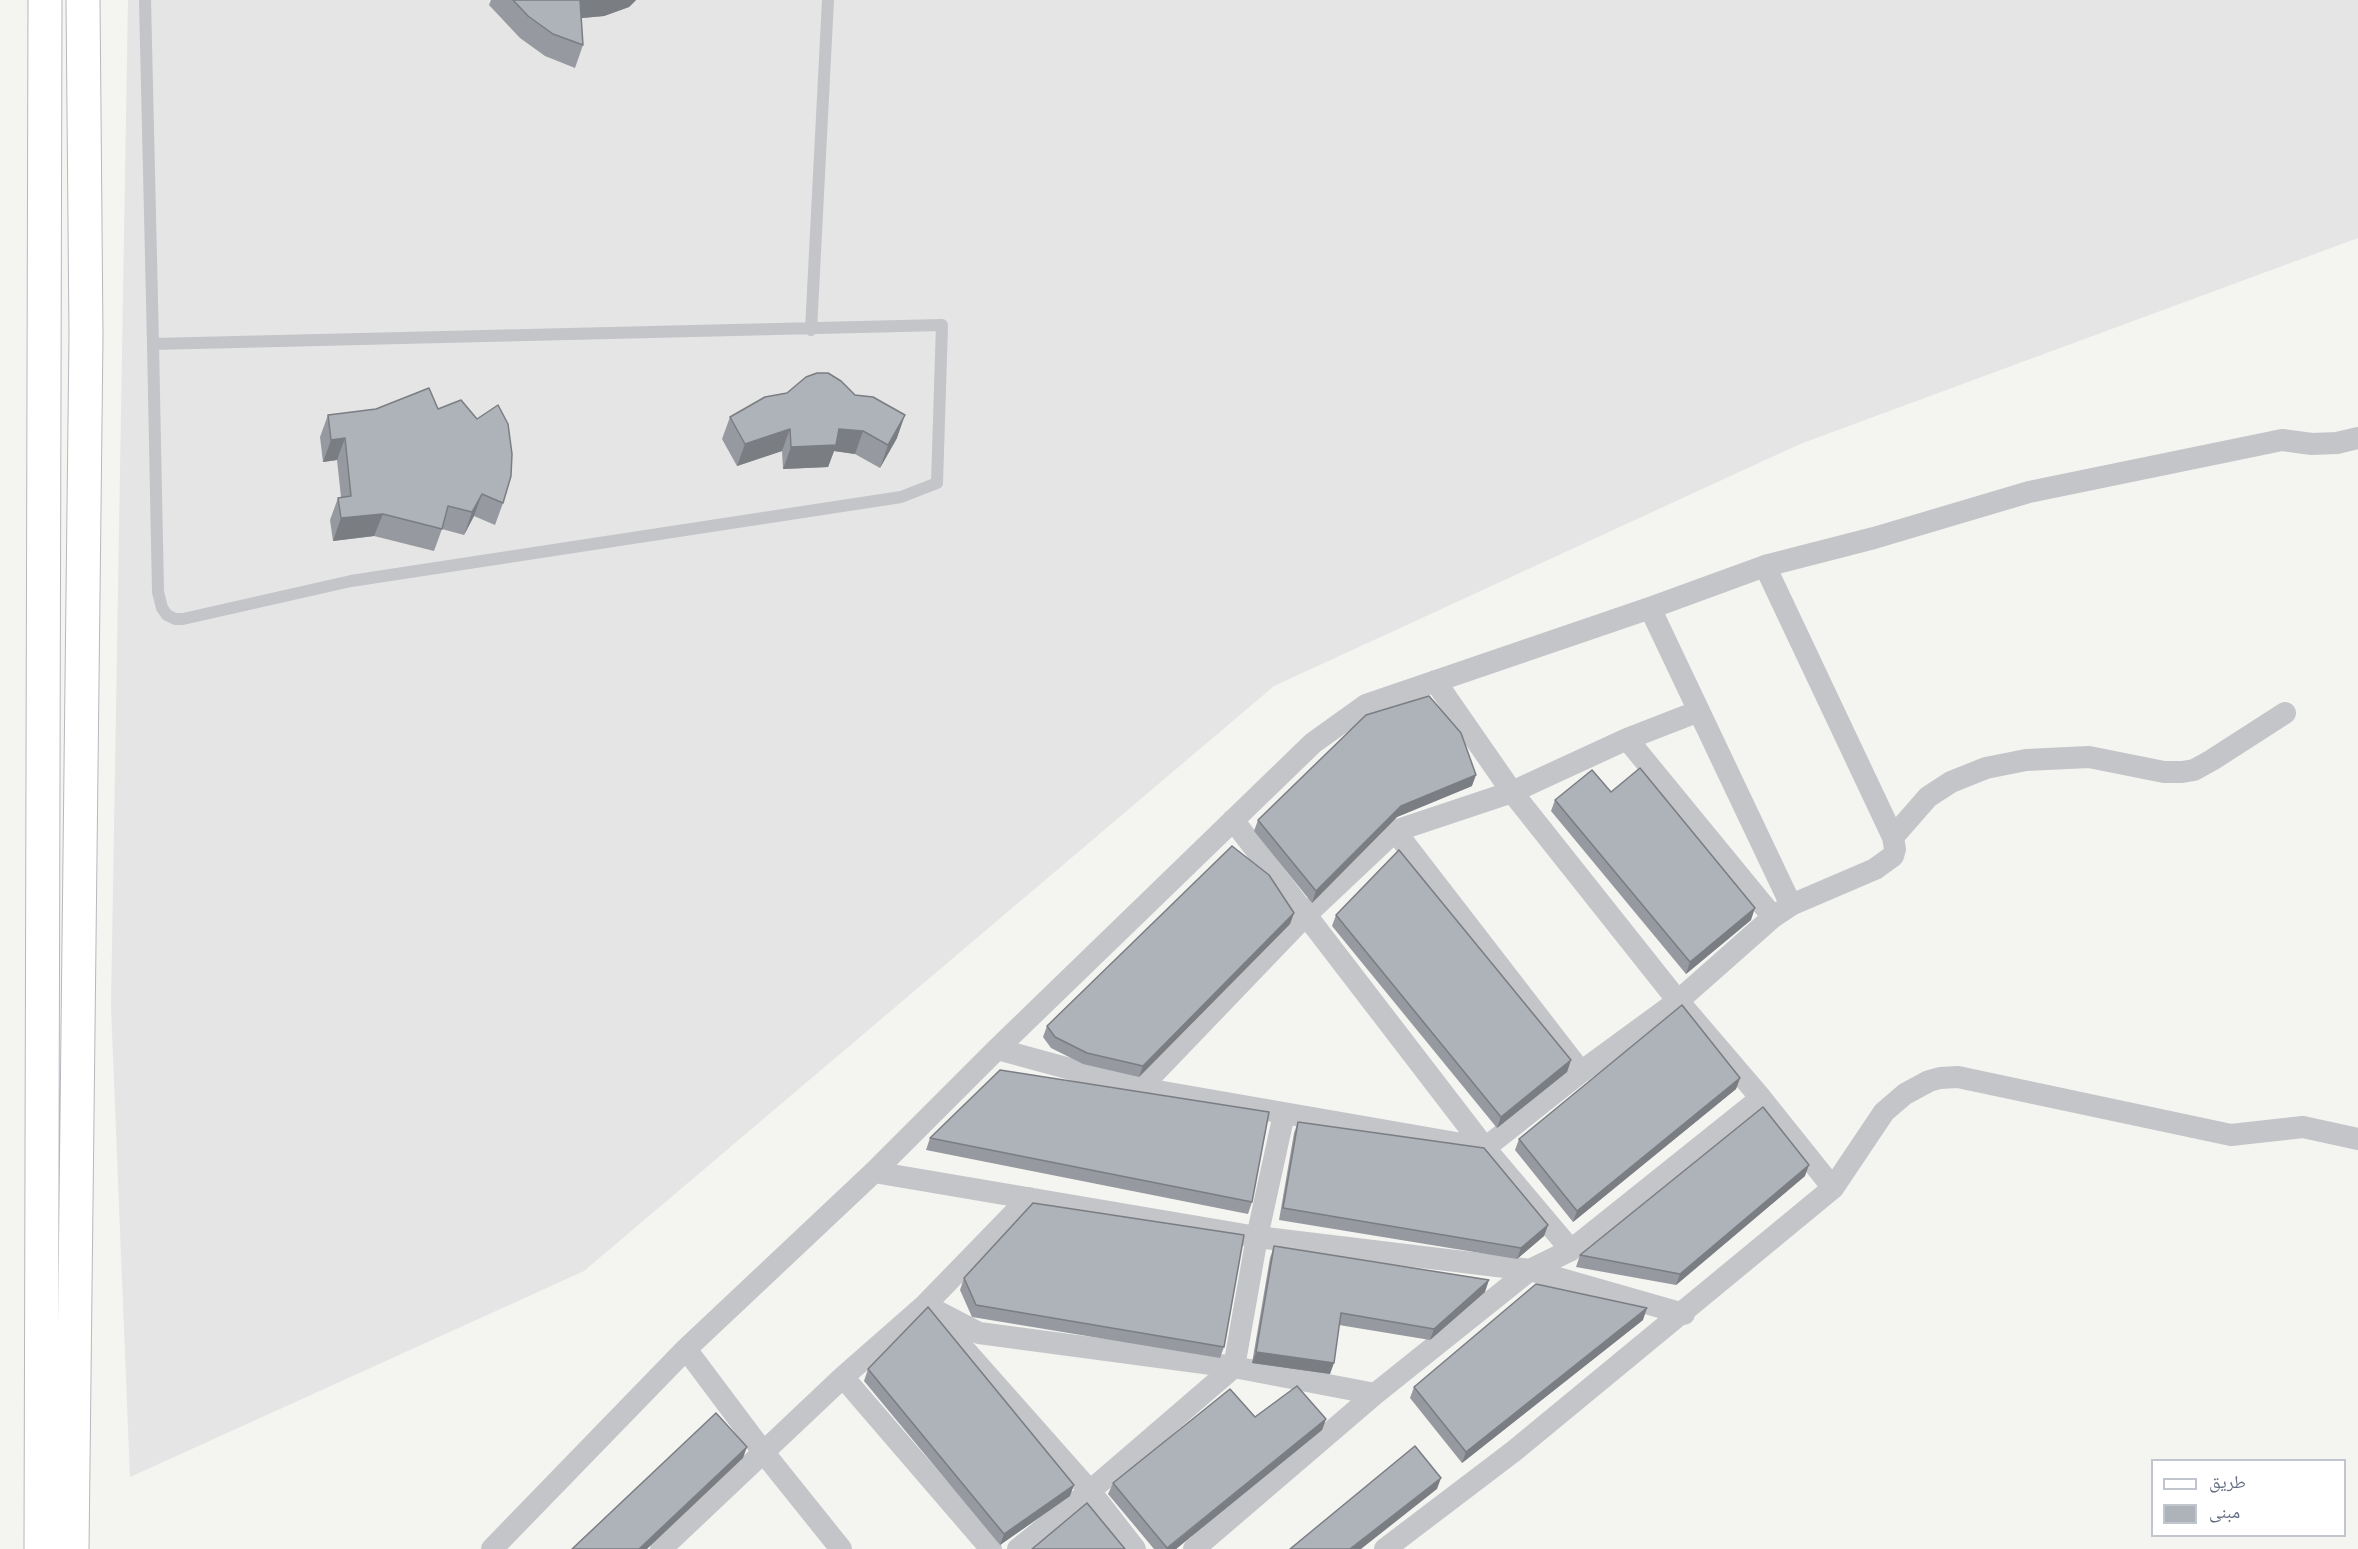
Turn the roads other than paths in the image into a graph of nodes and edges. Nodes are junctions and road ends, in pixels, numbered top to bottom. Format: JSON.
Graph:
{"nodes":[{"id":1,"x":45,"y":0,"type":"edge"},
{"id":2,"x":83,"y":0,"type":"edge"},
{"id":3,"x":146,"y":0,"type":"edge"},
{"id":4,"x":828,"y":0,"type":"edge"},
{"id":5,"x":812,"y":330,"type":"junction"},
{"id":6,"x":153,"y":344,"type":"junction"},
{"id":7,"x":2358,"y":438,"type":"edge"},
{"id":8,"x":1765,"y":566,"type":"junction"},
{"id":9,"x":1650,"y":608,"type":"junction"},
{"id":10,"x":1436,"y":681,"type":"junction"},
{"id":11,"x":1699,"y":711,"type":"junction"},
{"id":12,"x":2285,"y":713,"type":"dead end"},
{"id":13,"x":1627,"y":739,"type":"junction"},
{"id":14,"x":1512,"y":792,"type":"junction"},
{"id":15,"x":1233,"y":820,"type":"junction"},
{"id":16,"x":1395,"y":831,"type":"junction"},
{"id":17,"x":1893,"y":837,"type":"junction"},
{"id":18,"x":1782,"y":911,"type":"junction"},
{"id":19,"x":1307,"y":914,"type":"junction"},
{"id":20,"x":1678,"y":1001,"type":"junction"},
{"id":21,"x":997,"y":1049,"type":"junction"},
{"id":22,"x":1581,"y":1072,"type":"junction"},
{"id":23,"x":1140,"y":1088,"type":"junction"},
{"id":24,"x":1761,"y":1098,"type":"junction"},
{"id":25,"x":1284,"y":1114,"type":"junction"},
{"id":26,"x":2358,"y":1139,"type":"edge"},
{"id":27,"x":1485,"y":1148,"type":"junction"},
{"id":28,"x":874,"y":1172,"type":"junction"},
{"id":29,"x":1833,"y":1188,"type":"junction"},
{"id":30,"x":1029,"y":1198,"type":"junction"},
{"id":31,"x":1257,"y":1237,"type":"junction"},
{"id":32,"x":1570,"y":1250,"type":"junction"},
{"id":33,"x":1530,"y":1270,"type":"junction"},
{"id":34,"x":925,"y":1305,"type":"junction"},
{"id":35,"x":1684,"y":1314,"type":"junction"},
{"id":36,"x":686,"y":1349,"type":"junction"},
{"id":37,"x":1234,"y":1367,"type":"junction"},
{"id":38,"x":843,"y":1377,"type":"junction"},
{"id":39,"x":1375,"y":1394,"type":"junction"},
{"id":40,"x":764,"y":1453,"type":"junction"},
{"id":41,"x":1090,"y":1491,"type":"junction"},
{"id":42,"x":669,"y":1546,"type":"edge"},
{"id":43,"x":41,"y":1549,"type":"edge"},
{"id":44,"x":72,"y":1549,"type":"edge"},
{"id":45,"x":492,"y":1549,"type":"edge"},
{"id":46,"x":841,"y":1549,"type":"edge"},
{"id":47,"x":991,"y":1549,"type":"edge"},
{"id":48,"x":1018,"y":1549,"type":"edge"},
{"id":49,"x":1135,"y":1549,"type":"edge"},
{"id":50,"x":1194,"y":1549,"type":"edge"},
{"id":51,"x":1385,"y":1549,"type":"edge"}],
"edges":[{"from":1,"to":43,"type":"main road"},
{"from":2,"to":44,"type":"main road"},
{"from":3,"to":6,"type":"lane"},
{"from":4,"to":5,"type":"lane"},
{"from":5,"to":6,"type":"lane"},
{"from":5,"to":6,"type":"lane"},
{"from":7,"to":8,"type":"street"},
{"from":8,"to":9,"type":"street"},
{"from":8,"to":17,"type":"street"},
{"from":9,"to":10,"type":"street"},
{"from":9,"to":11,"type":"street"},
{"from":10,"to":14,"type":"street"},
{"from":10,"to":15,"type":"street"},
{"from":11,"to":13,"type":"street"},
{"from":11,"to":18,"type":"street"},
{"from":12,"to":17,"type":"street"},
{"from":13,"to":14,"type":"street"},
{"from":13,"to":18,"type":"street"},
{"from":14,"to":16,"type":"street"},
{"from":14,"to":20,"type":"street"},
{"from":15,"to":19,"type":"street"},
{"from":15,"to":21,"type":"street"},
{"from":16,"to":19,"type":"street"},
{"from":16,"to":22,"type":"street"},
{"from":17,"to":18,"type":"street"},
{"from":18,"to":20,"type":"street"},
{"from":19,"to":23,"type":"street"},
{"from":19,"to":27,"type":"street"},
{"from":20,"to":22,"type":"street"},
{"from":20,"to":24,"type":"street"},
{"from":21,"to":23,"type":"street"},
{"from":21,"to":28,"type":"street"},
{"from":22,"to":27,"type":"street"},
{"from":23,"to":25,"type":"street"},
{"from":24,"to":29,"type":"street"},
{"from":24,"to":32,"type":"street"},
{"from":25,"to":27,"type":"street"},
{"from":25,"to":31,"type":"street"},
{"from":26,"to":29,"type":"street"},
{"from":27,"to":32,"type":"street"},
{"from":28,"to":30,"type":"street"},
{"from":28,"to":36,"type":"street"},
{"from":29,"to":35,"type":"street"},
{"from":30,"to":31,"type":"street"},
{"from":30,"to":34,"type":"street"},
{"from":31,"to":33,"type":"street"},
{"from":31,"to":37,"type":"street"},
{"from":32,"to":33,"type":"street"},
{"from":33,"to":35,"type":"street"},
{"from":33,"to":39,"type":"street"},
{"from":34,"to":37,"type":"street"},
{"from":34,"to":38,"type":"street"},
{"from":34,"to":41,"type":"street"},
{"from":35,"to":51,"type":"street"},
{"from":36,"to":40,"type":"street"},
{"from":36,"to":45,"type":"street"},
{"from":37,"to":39,"type":"street"},
{"from":37,"to":41,"type":"street"},
{"from":38,"to":40,"type":"street"},
{"from":38,"to":47,"type":"street"},
{"from":39,"to":50,"type":"street"},
{"from":40,"to":42,"type":"street"},
{"from":40,"to":46,"type":"street"},
{"from":41,"to":48,"type":"street"},
{"from":41,"to":49,"type":"street"}]}
